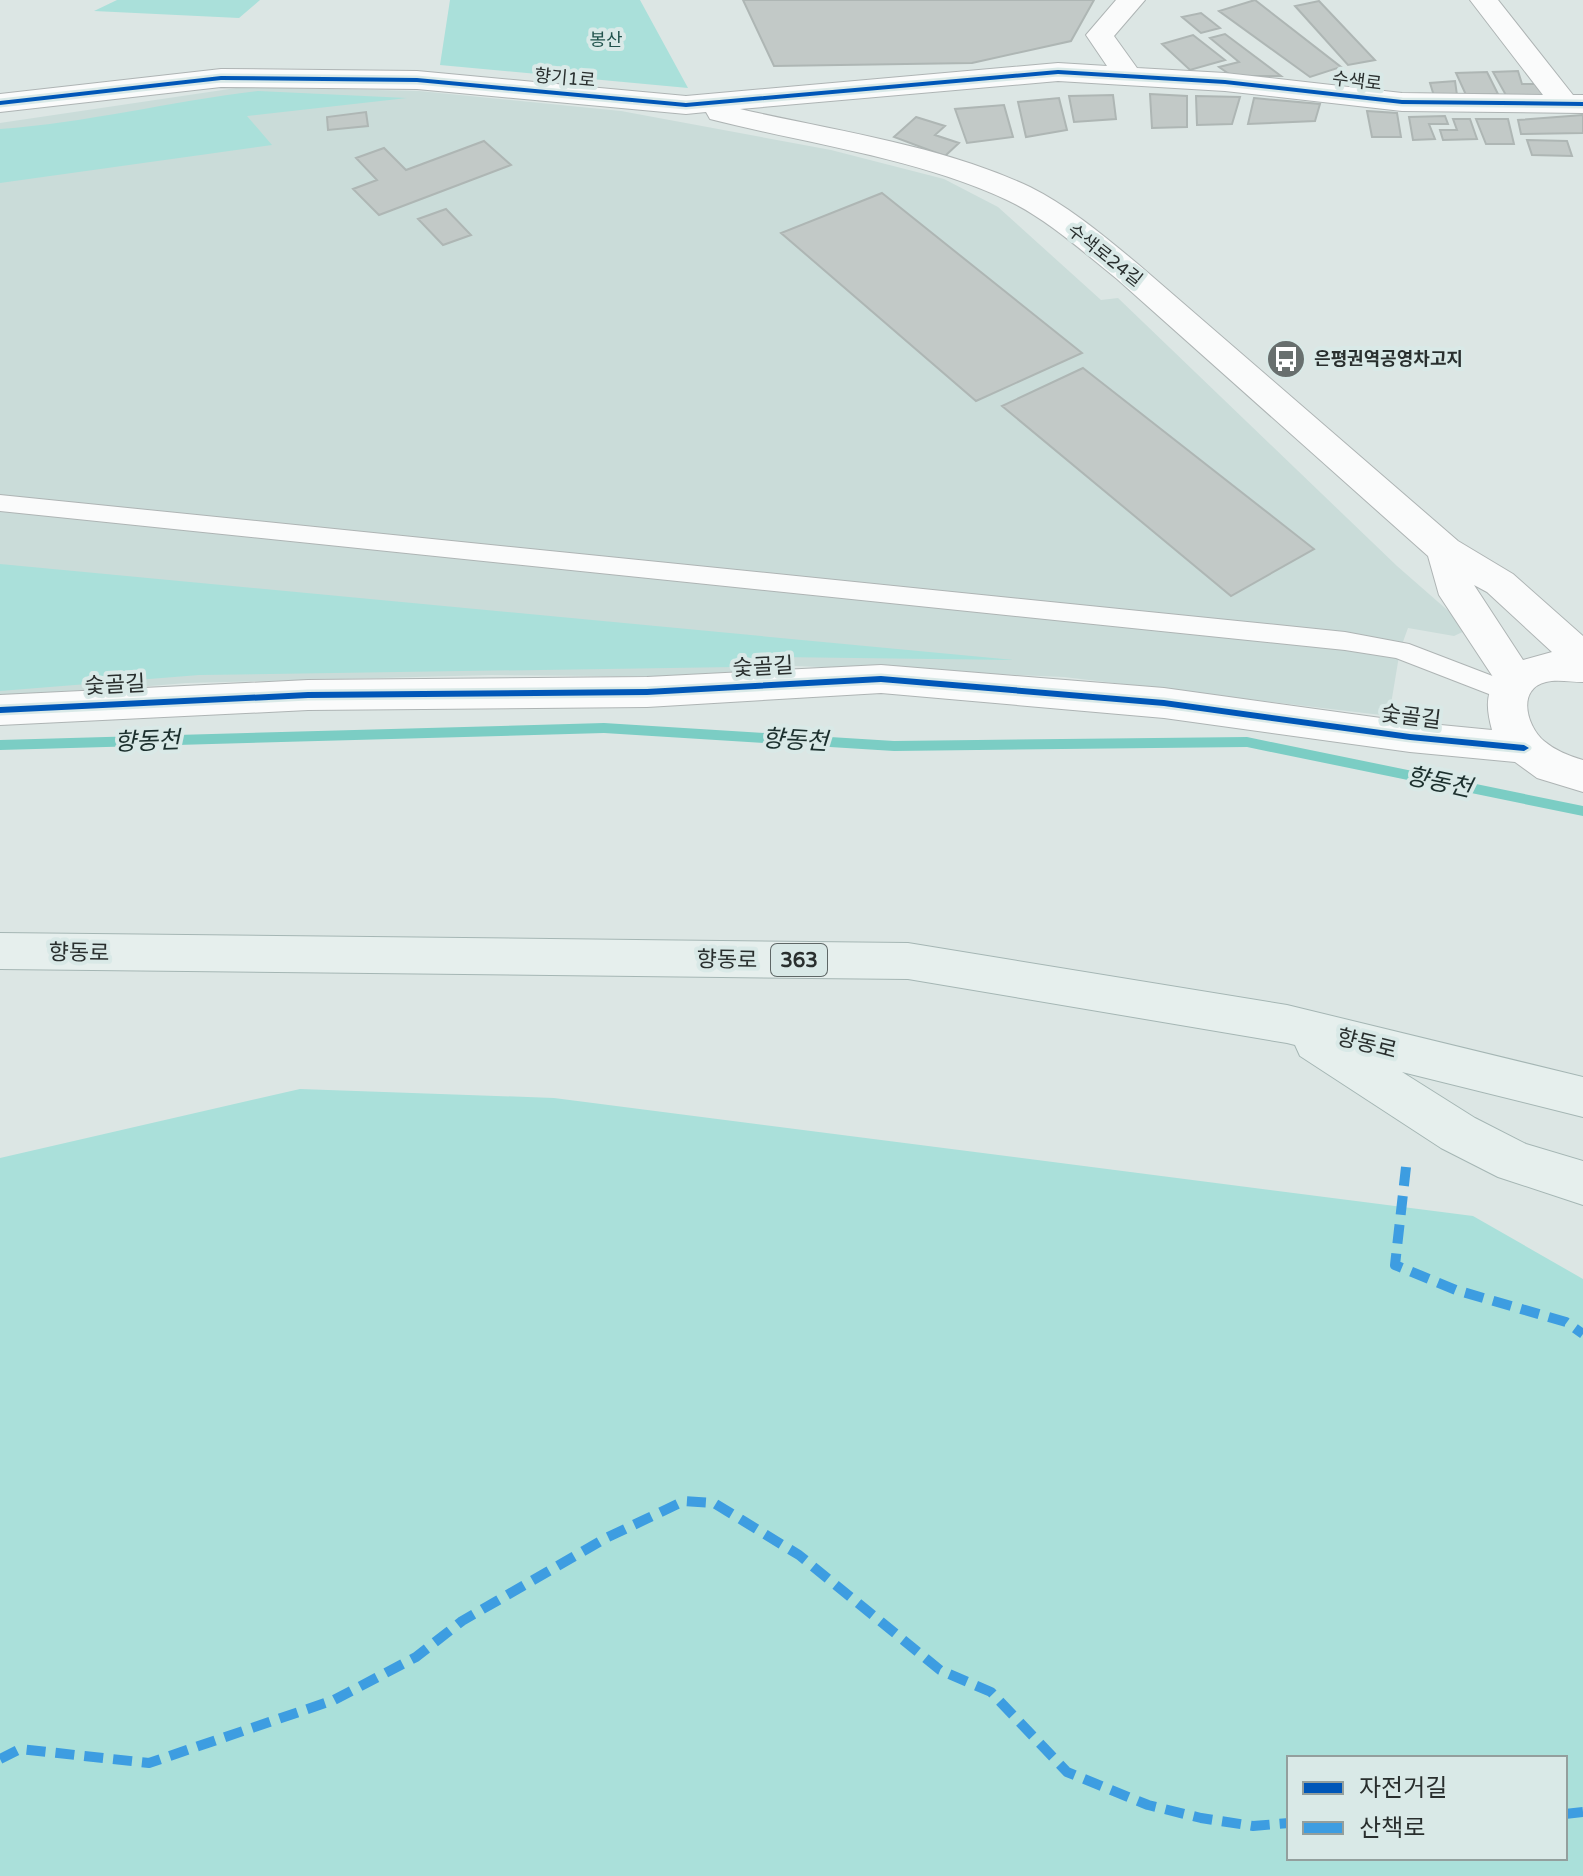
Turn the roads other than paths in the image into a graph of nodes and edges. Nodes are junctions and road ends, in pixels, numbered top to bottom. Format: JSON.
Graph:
{"nodes":[{"id":1,"x":1131,"y":0,"type":"edge"},
{"id":2,"x":1484,"y":0,"type":"edge"},
{"id":3,"x":1127,"y":74,"type":"junction"},
{"id":4,"x":0,"y":103,"type":"edge"},
{"id":5,"x":1574,"y":104,"type":"edge"},
{"id":6,"x":686,"y":105,"type":"junction"},
{"id":7,"x":0,"y":503,"type":"edge"},
{"id":8,"x":1445,"y":550,"type":"junction"},
{"id":9,"x":1583,"y":658,"type":"edge"},
{"id":10,"x":1583,"y":668,"type":"edge"},
{"id":11,"x":1511,"y":686,"type":"junction"},
{"id":12,"x":0,"y":710,"type":"edge"},
{"id":13,"x":1524,"y":748,"type":"junction"},
{"id":14,"x":1583,"y":776,"type":"edge"},
{"id":15,"x":0,"y":951,"type":"edge"},
{"id":16,"x":1287,"y":1024,"type":"junction"},
{"id":17,"x":1583,"y":1097,"type":"edge"},
{"id":18,"x":1583,"y":1183,"type":"edge"}],
"edges":[{"from":1,"to":3,"type":"street"},
{"from":2,"to":5,"type":"street"},
{"from":3,"to":5,"type":"street","name":"수색로"},
{"from":3,"to":6,"type":"street","name":"향기1로"},
{"from":4,"to":6,"type":"street","name":"향기1로"},
{"from":6,"to":8,"type":"street","name":"수색로24길"},
{"from":7,"to":11,"type":"lane"},
{"from":8,"to":9,"type":"street","name":"수색로24길"},
{"from":8,"to":11,"type":"street"},
{"from":10,"to":11,"type":"street"},
{"from":11,"to":13,"type":"street"},
{"from":12,"to":13,"type":"street","name":"숯골길"},
{"from":13,"to":14,"type":"street"},
{"from":15,"to":16,"type":"main road","name":"향동로","number":"363"},
{"from":16,"to":17,"type":"main road","name":"향동로","number":"363"},
{"from":16,"to":18,"type":"main road"}]}
